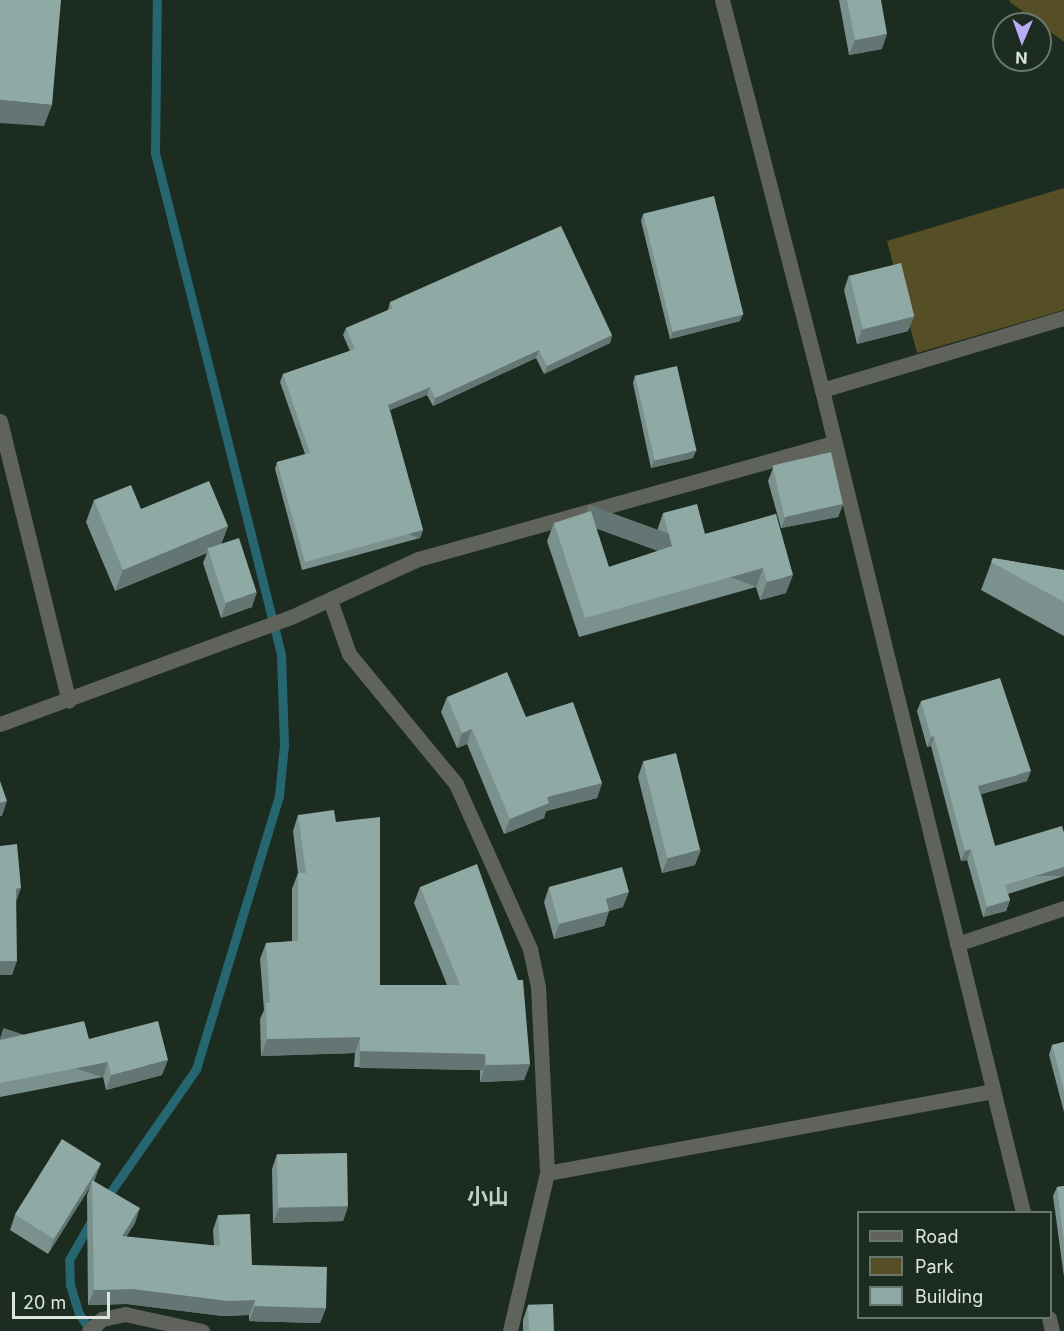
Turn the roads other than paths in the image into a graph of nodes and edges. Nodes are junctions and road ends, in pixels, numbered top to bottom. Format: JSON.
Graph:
{"nodes":[{"id":1,"x":722,"y":0,"type":"edge"},
{"id":2,"x":1064,"y":318,"type":"edge"},
{"id":3,"x":822,"y":390,"type":"junction"},
{"id":4,"x":0,"y":421,"type":"edge"},
{"id":5,"x":834,"y":443,"type":"junction"},
{"id":6,"x":330,"y":600,"type":"junction"},
{"id":7,"x":69,"y":701,"type":"junction"},
{"id":8,"x":0,"y":724,"type":"edge"},
{"id":9,"x":1064,"y":908,"type":"edge"},
{"id":10,"x":957,"y":944,"type":"junction"},
{"id":11,"x":993,"y":1091,"type":"junction"},
{"id":12,"x":547,"y":1173,"type":"junction"},
{"id":13,"x":1023,"y":1211,"type":"edge"},
{"id":14,"x":89,"y":1331,"type":"edge"},
{"id":15,"x":202,"y":1331,"type":"edge"},
{"id":16,"x":510,"y":1331,"type":"edge"}],
"edges":[{"from":1,"to":3,"type":"street"},
{"from":2,"to":3,"type":"street"},
{"from":3,"to":5,"type":"street"},
{"from":4,"to":7,"type":"street"},
{"from":5,"to":6,"type":"street"},
{"from":5,"to":10,"type":"street"},
{"from":6,"to":7,"type":"street"},
{"from":6,"to":12,"type":"street"},
{"from":7,"to":8,"type":"street"},
{"from":9,"to":10,"type":"street"},
{"from":10,"to":11,"type":"street"},
{"from":11,"to":12,"type":"street"},
{"from":11,"to":13,"type":"street"},
{"from":12,"to":16,"type":"street"},
{"from":14,"to":15,"type":"street"}]}
